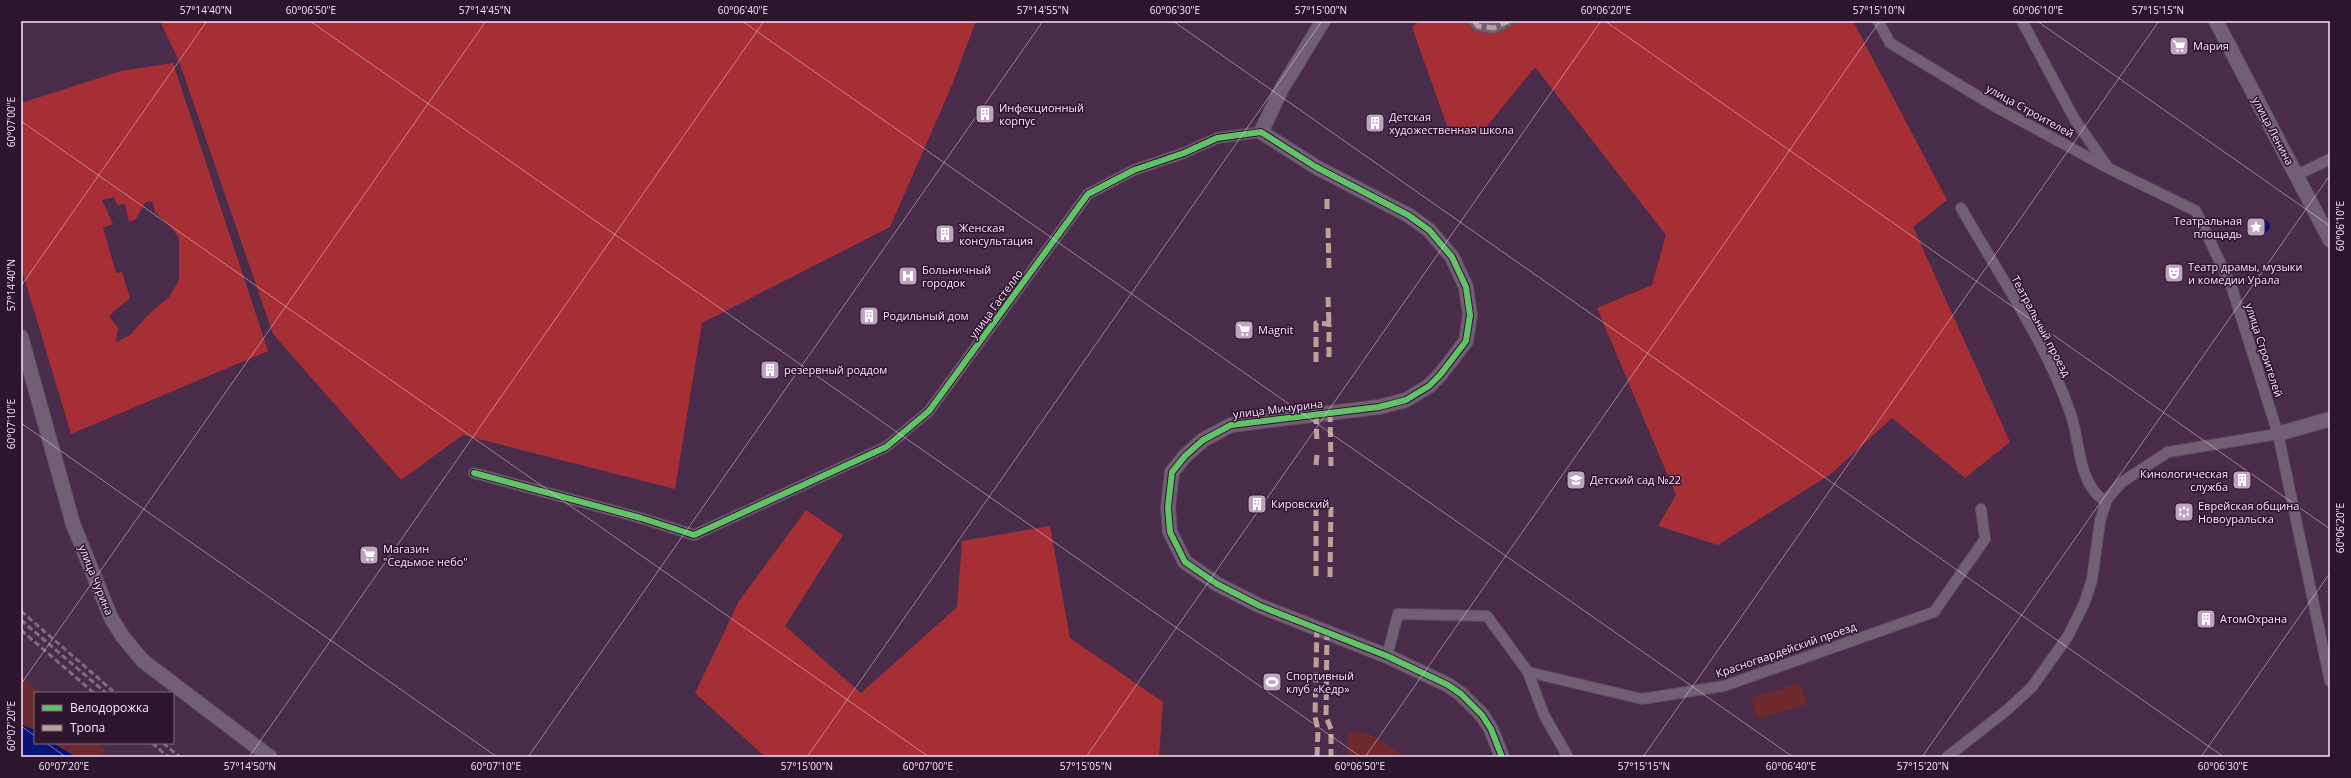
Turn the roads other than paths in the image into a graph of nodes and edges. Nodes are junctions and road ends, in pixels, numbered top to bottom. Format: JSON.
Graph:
{"nodes":[{"id":1,"x":1323,"y":21,"type":"edge"},
{"id":2,"x":1474,"y":21,"type":"edge"},
{"id":3,"x":1508,"y":21,"type":"edge"},
{"id":4,"x":1878,"y":21,"type":"edge"},
{"id":5,"x":2022,"y":21,"type":"edge"},
{"id":6,"x":2216,"y":21,"type":"edge"},
{"id":7,"x":1261,"y":132,"type":"junction"},
{"id":8,"x":2330,"y":159,"type":"edge"},
{"id":9,"x":2108,"y":168,"type":"junction"},
{"id":10,"x":2297,"y":175,"type":"junction"},
{"id":11,"x":1961,"y":208,"type":"dead end"},
{"id":12,"x":2326,"y":222,"type":"edge"},
{"id":13,"x":2330,"y":240,"type":"edge"},
{"id":14,"x":21,"y":337,"type":"edge"},
{"id":15,"x":2330,"y":419,"type":"edge"},
{"id":16,"x":2278,"y":434,"type":"junction"},
{"id":17,"x":474,"y":473,"type":"dead end"},
{"id":18,"x":2107,"y":499,"type":"junction"},
{"id":19,"x":1981,"y":509,"type":"dead end"},
{"id":20,"x":1387,"y":656,"type":"junction"},
{"id":21,"x":1528,"y":672,"type":"junction"},
{"id":22,"x":2330,"y":681,"type":"edge"},
{"id":23,"x":270,"y":757,"type":"edge"},
{"id":24,"x":1502,"y":757,"type":"edge"},
{"id":25,"x":1568,"y":757,"type":"edge"},
{"id":26,"x":1947,"y":757,"type":"edge"}],
"edges":[{"from":1,"to":7,"type":"street"},
{"from":2,"to":3,"type":"street"},
{"from":4,"to":9,"type":"street","name":"улица Строителей"},
{"from":5,"to":9,"type":"street"},
{"from":6,"to":10,"type":"street","name":"улица Ленина"},
{"from":7,"to":17,"type":"street","name":"улица Гастелло"},
{"from":7,"to":20,"type":"street","name":"улица Мичурина"},
{"from":8,"to":10,"type":"street"},
{"from":9,"to":16,"type":"street","name":"улица Строителей"},
{"from":10,"to":12,"type":"street","name":"улица Ленина"},
{"from":11,"to":18,"type":"street","name":"Театральный проезд"},
{"from":12,"to":13,"type":"street","name":"улица Ленина"},
{"from":14,"to":23,"type":"street","name":"улица Чурина"},
{"from":15,"to":16,"type":"street"},
{"from":16,"to":18,"type":"street"},
{"from":16,"to":22,"type":"street","name":"улица Строителей"},
{"from":18,"to":26,"type":"street"},
{"from":19,"to":21,"type":"street","name":"Красногвардейский проезд"},
{"from":20,"to":21,"type":"street"},
{"from":20,"to":24,"type":"street","name":"улица Мичурина"},
{"from":21,"to":25,"type":"street"}]}
